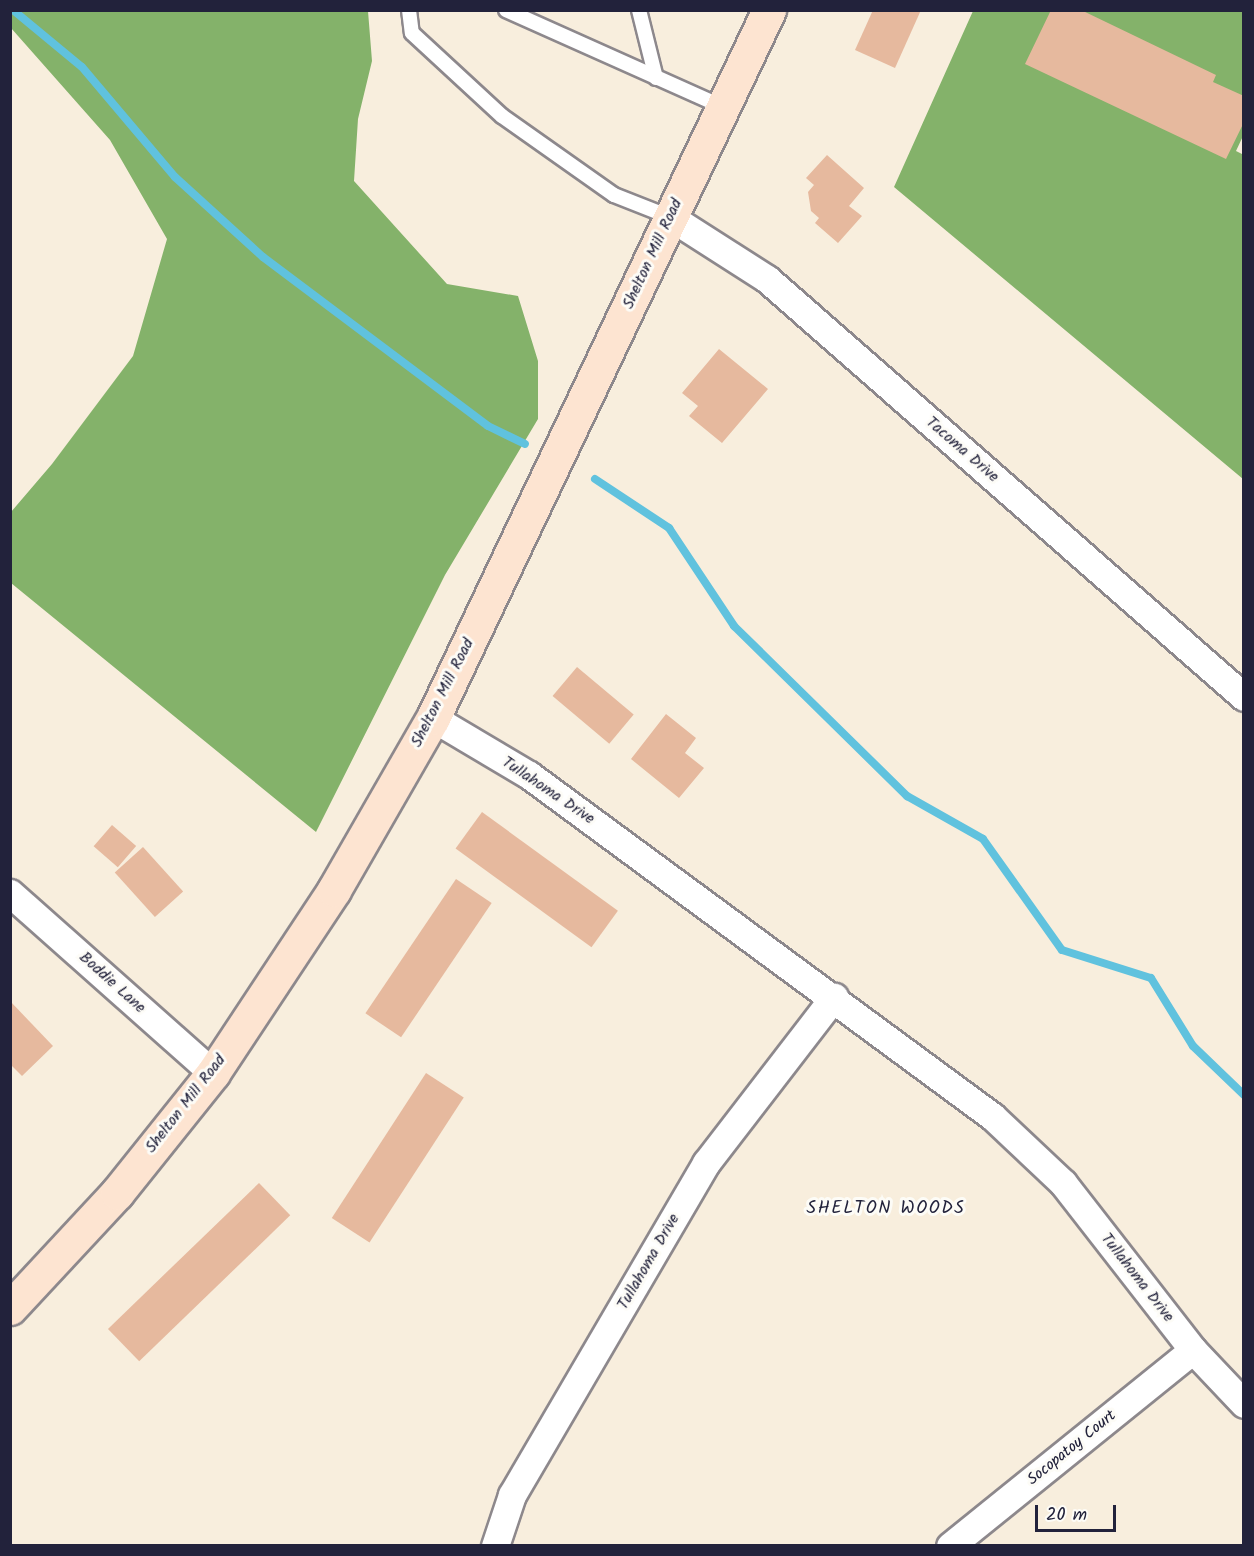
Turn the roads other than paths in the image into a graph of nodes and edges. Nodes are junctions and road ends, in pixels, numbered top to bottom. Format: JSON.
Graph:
{"nodes":[{"id":1,"x":408,"y":10,"type":"edge"},
{"id":2,"x":506,"y":10,"type":"edge"},
{"id":3,"x":639,"y":10,"type":"edge"},
{"id":4,"x":769,"y":10,"type":"edge"},
{"id":5,"x":656,"y":78,"type":"junction"},
{"id":6,"x":723,"y":107,"type":"junction"},
{"id":7,"x":670,"y":217,"type":"junction"},
{"id":8,"x":1244,"y":697,"type":"edge"},
{"id":9,"x":433,"y":718,"type":"junction"},
{"id":10,"x":10,"y":893,"type":"edge"},
{"id":11,"x":834,"y":997,"type":"junction"},
{"id":12,"x":213,"y":1073,"type":"junction"},
{"id":13,"x":10,"y":1308,"type":"edge"},
{"id":14,"x":1193,"y":1350,"type":"junction"},
{"id":15,"x":1244,"y":1404,"type":"edge"},
{"id":16,"x":495,"y":1545,"type":"edge"},
{"id":17,"x":950,"y":1545,"type":"edge"}],
"edges":[{"from":1,"to":7,"type":"lane"},
{"from":2,"to":5,"type":"lane"},
{"from":3,"to":5,"type":"lane"},
{"from":4,"to":6,"type":"street","name":"Shelton Mill Road"},
{"from":5,"to":6,"type":"lane"},
{"from":6,"to":7,"type":"street","name":"Shelton Mill Road"},
{"from":7,"to":8,"type":"street","name":"Tacoma Drive"},
{"from":7,"to":9,"type":"street","name":"Shelton Mill Road"},
{"from":9,"to":11,"type":"street","name":"Tullahoma Drive"},
{"from":9,"to":12,"type":"street","name":"Shelton Mill Road"},
{"from":10,"to":12,"type":"street","name":"Boddie Lane"},
{"from":11,"to":14,"type":"street","name":"Tullahoma Drive"},
{"from":11,"to":16,"type":"street","name":"Tullahoma Drive"},
{"from":12,"to":13,"type":"street","name":"Shelton Mill Road"},
{"from":14,"to":15,"type":"street","name":"Tullahoma Drive"},
{"from":14,"to":17,"type":"street","name":"Socopatoy Court"}]}
